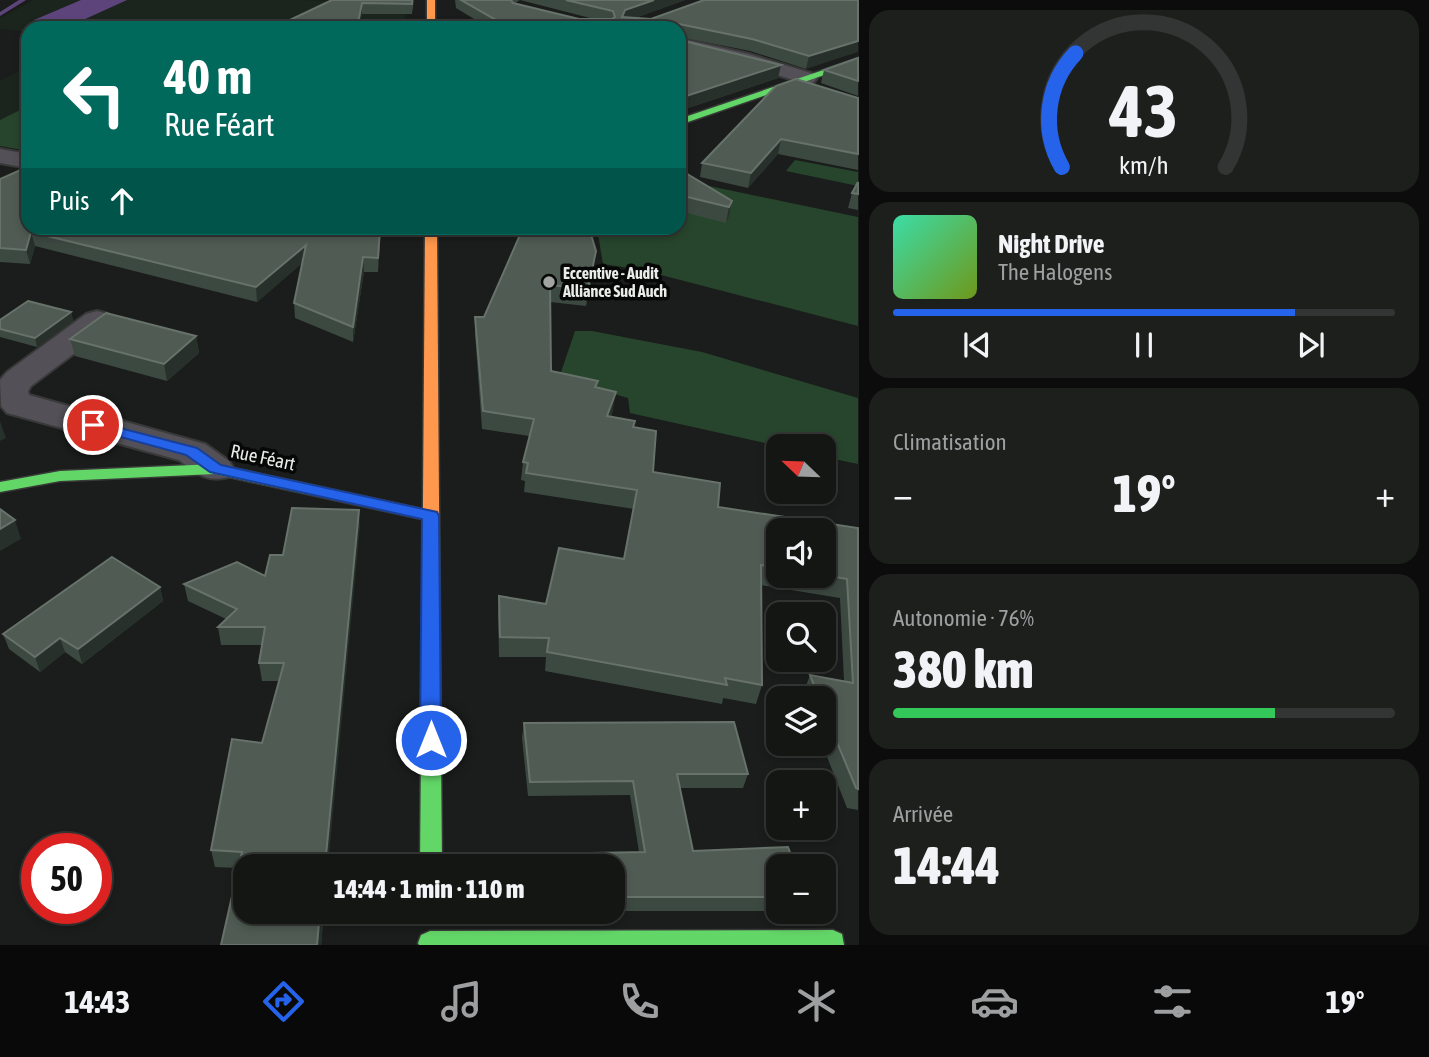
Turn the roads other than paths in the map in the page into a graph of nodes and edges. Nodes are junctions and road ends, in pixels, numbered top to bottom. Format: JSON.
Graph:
{"nodes":[{"id":1,"x":431,"y":0,"type":"edge"},
{"id":2,"x":431,"y":21,"type":"edge"},
{"id":3,"x":686,"y":46,"type":"edge"},
{"id":4,"x":859,"y":60,"type":"edge"},
{"id":5,"x":799,"y":80,"type":"junction"},
{"id":6,"x":825,"y":94,"type":"edge"},
{"id":7,"x":686,"y":120,"type":"edge"},
{"id":8,"x":0,"y":156,"type":"edge"},
{"id":9,"x":21,"y":160,"type":"edge"},
{"id":10,"x":21,"y":172,"type":"edge"},
{"id":11,"x":0,"y":184,"type":"edge"},
{"id":12,"x":431,"y":235,"type":"edge"},
{"id":13,"x":97,"y":321,"type":"edge"},
{"id":14,"x":215,"y":468,"type":"junction"},
{"id":15,"x":0,"y":487,"type":"edge"},
{"id":16,"x":431,"y":516,"type":"junction"},
{"id":17,"x":431,"y":854,"type":"edge"},
{"id":18,"x":431,"y":924,"type":"edge"},
{"id":19,"x":833,"y":942,"type":"dead end"},
{"id":20,"x":430,"y":944,"type":"edge"}],
"edges":[{"from":1,"to":2,"type":"main road"},
{"from":3,"to":5,"type":"street"},
{"from":4,"to":5,"type":"main road"},
{"from":5,"to":6,"type":"street"},
{"from":5,"to":7,"type":"main road"},
{"from":8,"to":9,"type":"street"},
{"from":10,"to":11,"type":"street"},
{"from":12,"to":16,"type":"main road"},
{"from":13,"to":14,"type":"street"},
{"from":14,"to":15,"type":"main road","name":"Rue Féart"},
{"from":14,"to":16,"type":"main road","name":"Rue Féart"},
{"from":16,"to":17,"type":"main road"},
{"from":18,"to":20,"type":"main road"},
{"from":19,"to":20,"type":"main road"}]}
